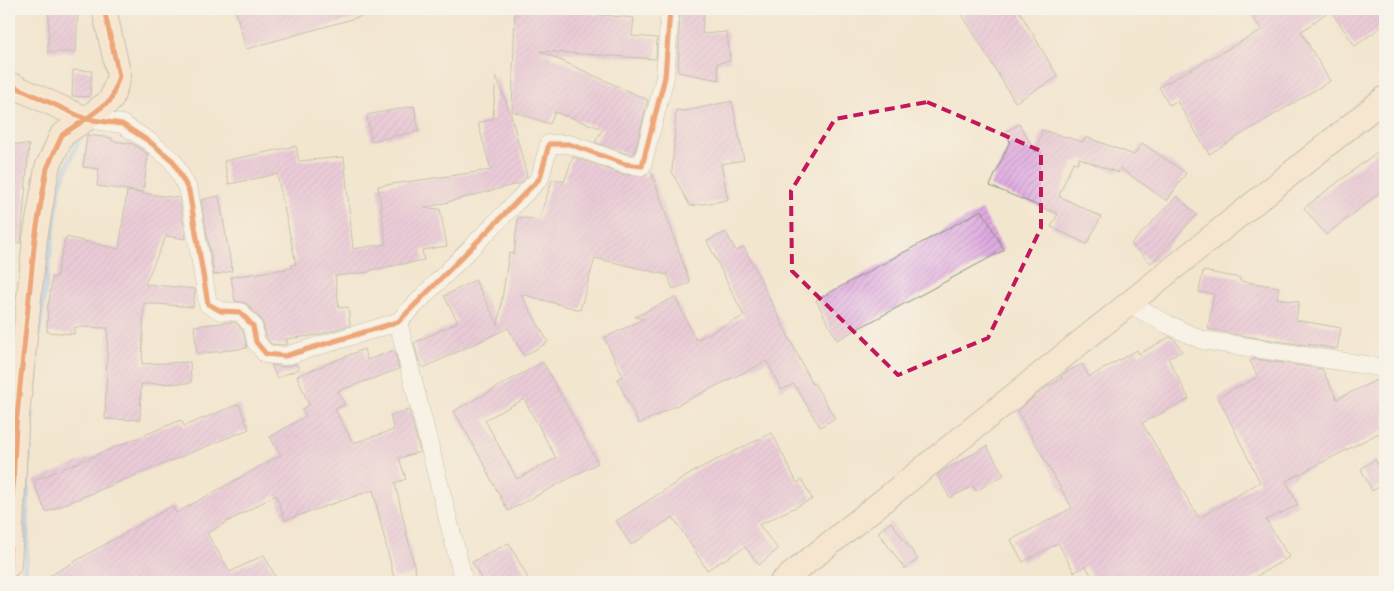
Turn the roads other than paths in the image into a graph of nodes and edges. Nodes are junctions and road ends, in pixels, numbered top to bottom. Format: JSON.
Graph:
{"nodes":[{"id":1,"x":104,"y":9,"type":"edge"},
{"id":2,"x":670,"y":9,"type":"edge"},
{"id":3,"x":9,"y":84,"type":"edge"},
{"id":4,"x":1385,"y":98,"type":"edge"},
{"id":5,"x":86,"y":119,"type":"junction"},
{"id":6,"x":1128,"y":303,"type":"junction"},
{"id":7,"x":398,"y":322,"type":"junction"},
{"id":8,"x":1385,"y":368,"type":"edge"},
{"id":9,"x":9,"y":564,"type":"edge"},
{"id":10,"x":464,"y":582,"type":"edge"},
{"id":11,"x":782,"y":582,"type":"edge"}],
"edges":[{"from":1,"to":5,"type":"main road"},
{"from":2,"to":7,"type":"street"},
{"from":3,"to":5,"type":"main road"},
{"from":4,"to":6,"type":"main road"},
{"from":5,"to":7,"type":"street"},
{"from":5,"to":9,"type":"main road"},
{"from":6,"to":8,"type":"street"},
{"from":6,"to":11,"type":"main road"},
{"from":7,"to":10,"type":"street"}]}
